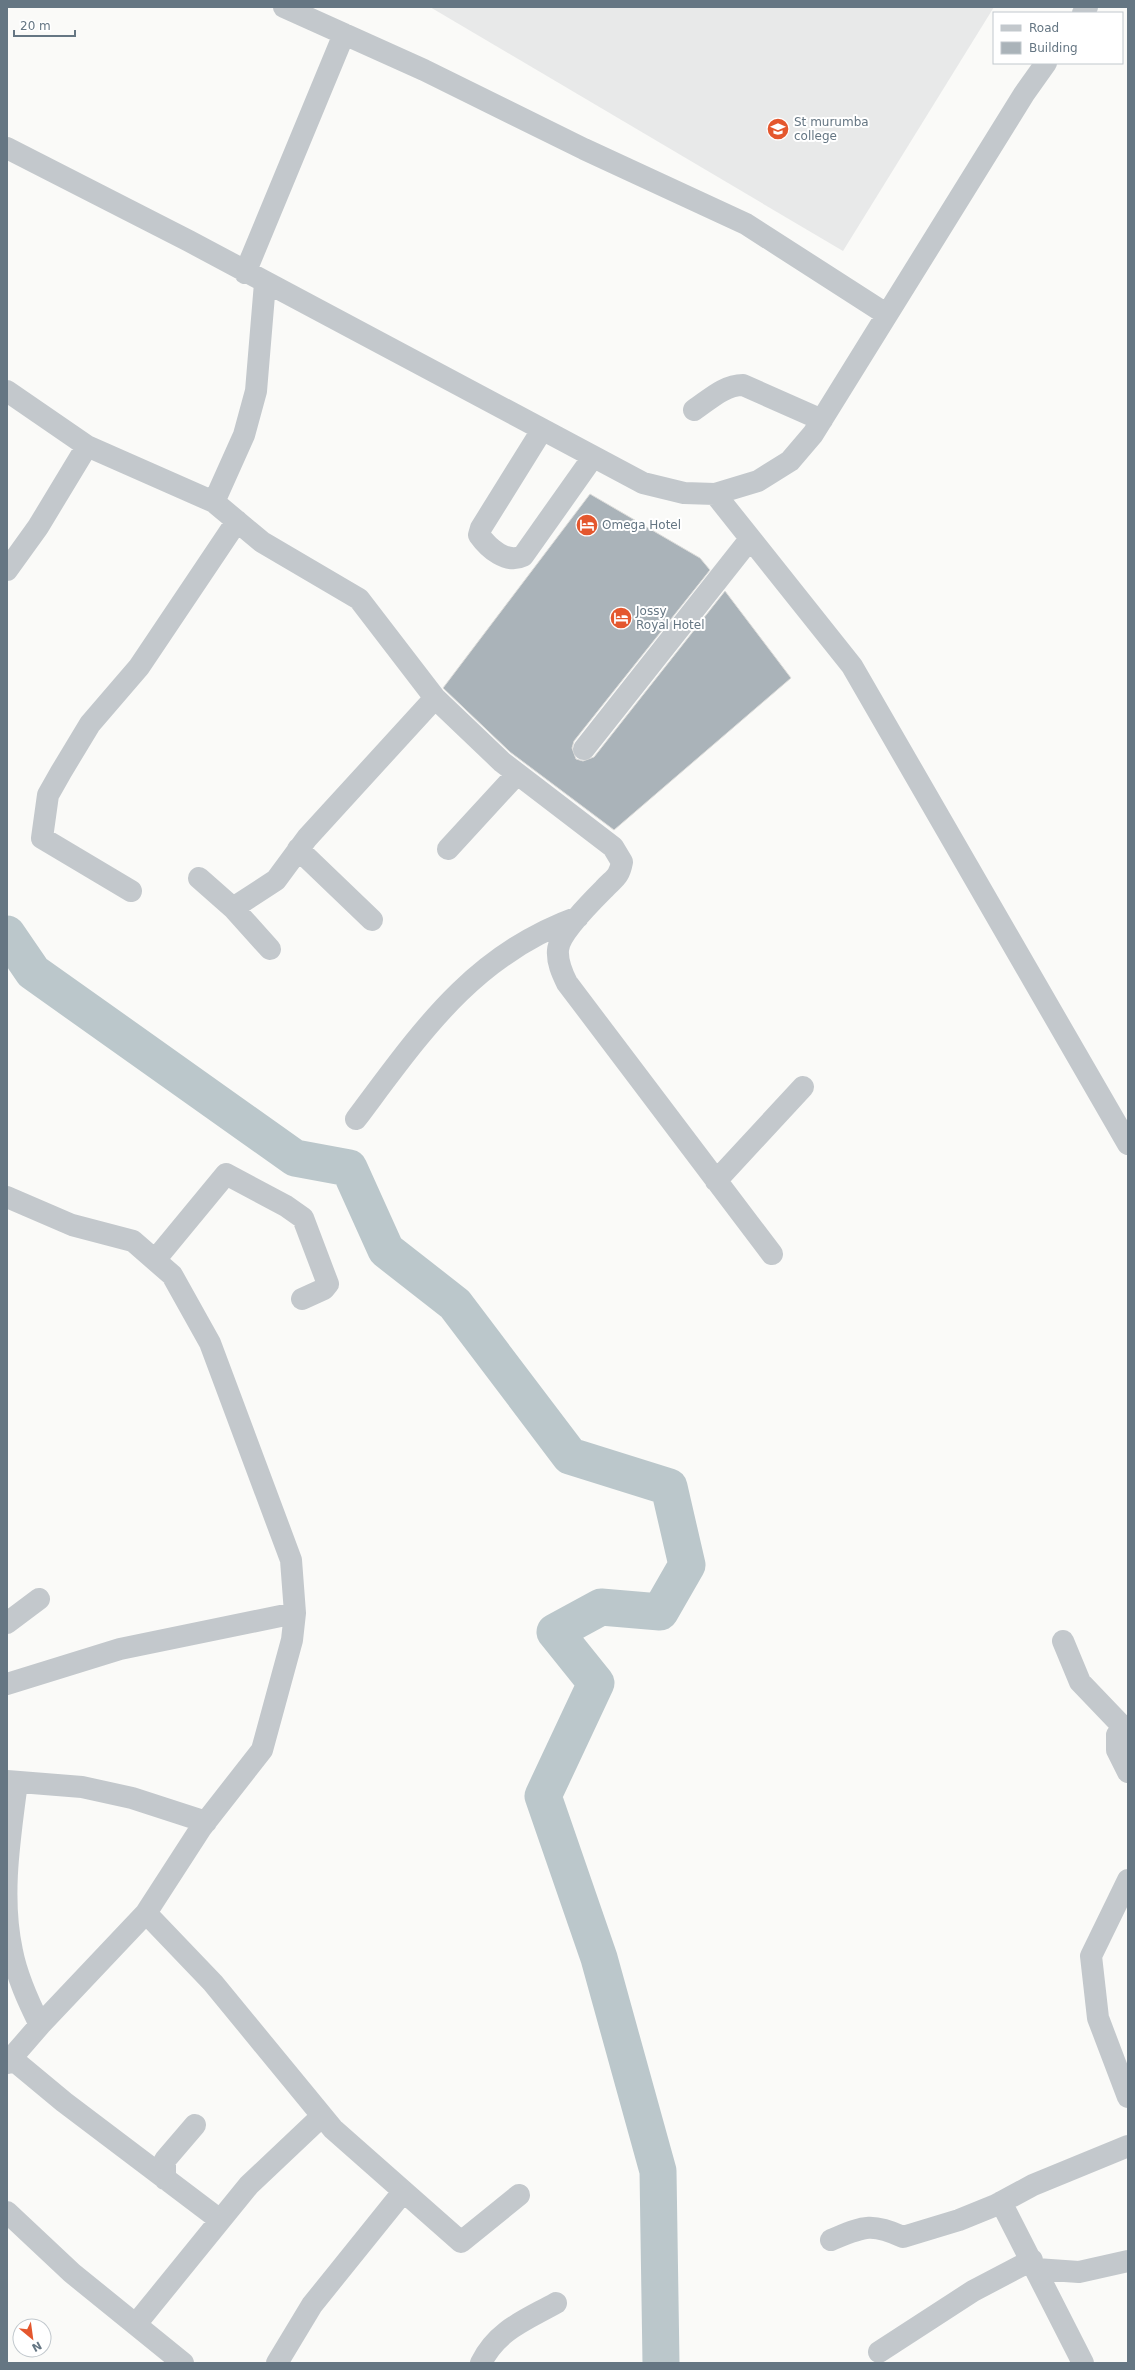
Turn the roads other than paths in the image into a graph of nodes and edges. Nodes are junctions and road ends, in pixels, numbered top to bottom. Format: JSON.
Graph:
{"nodes":[{"id":1,"x":284,"y":7,"type":"edge"},
{"id":2,"x":344,"y":34,"type":"junction"},
{"id":3,"x":1045,"y":64,"type":"edge"},
{"id":4,"x":7,"y":148,"type":"edge"},
{"id":5,"x":245,"y":273,"type":"junction"},
{"id":6,"x":265,"y":283,"type":"junction"},
{"id":7,"x":886,"y":314,"type":"junction"},
{"id":8,"x":7,"y":391,"type":"edge"},
{"id":9,"x":694,"y":410,"type":"dead end"},
{"id":10,"x":822,"y":420,"type":"junction"},
{"id":11,"x":542,"y":430,"type":"junction"},
{"id":12,"x":87,"y":446,"type":"junction"},
{"id":13,"x":593,"y":457,"type":"junction"},
{"id":14,"x":715,"y":494,"type":"junction"},
{"id":15,"x":214,"y":502,"type":"junction"},
{"id":16,"x":237,"y":521,"type":"junction"},
{"id":17,"x":750,"y":539,"type":"junction"},
{"id":18,"x":7,"y":570,"type":"edge"},
{"id":19,"x":435,"y":698,"type":"junction"},
{"id":20,"x":584,"y":748,"type":"dead end"},
{"id":21,"x":517,"y":774,"type":"junction"},
{"id":22,"x":298,"y":849,"type":"junction"},
{"id":23,"x":448,"y":849,"type":"dead end"},
{"id":24,"x":199,"y":878,"type":"dead end"},
{"id":25,"x":131,"y":891,"type":"dead end"},
{"id":26,"x":233,"y":908,"type":"junction"},
{"id":27,"x":580,"y":916,"type":"junction"},
{"id":28,"x":372,"y":920,"type":"dead end"},
{"id":29,"x":270,"y":949,"type":"dead end"},
{"id":30,"x":803,"y":1086,"type":"dead end"},
{"id":31,"x":356,"y":1119,"type":"dead end"},
{"id":32,"x":1128,"y":1144,"type":"edge"},
{"id":33,"x":716,"y":1181,"type":"junction"},
{"id":34,"x":7,"y":1197,"type":"edge"},
{"id":35,"x":772,"y":1254,"type":"dead end"},
{"id":36,"x":155,"y":1260,"type":"junction"},
{"id":37,"x":302,"y":1300,"type":"dead end"},
{"id":38,"x":39,"y":1599,"type":"dead end"},
{"id":39,"x":294,"y":1612,"type":"junction"},
{"id":40,"x":7,"y":1623,"type":"edge"},
{"id":41,"x":1063,"y":1640,"type":"dead end"},
{"id":42,"x":7,"y":1684,"type":"edge"},
{"id":43,"x":1126,"y":1728,"type":"edge"},
{"id":44,"x":1128,"y":1772,"type":"edge"},
{"id":45,"x":12,"y":1781,"type":"edge"},
{"id":46,"x":206,"y":1822,"type":"junction"},
{"id":47,"x":1128,"y":1880,"type":"edge"},
{"id":48,"x":146,"y":1913,"type":"junction"},
{"id":49,"x":40,"y":2025,"type":"junction"},
{"id":50,"x":9,"y":2061,"type":"edge"},
{"id":51,"x":1128,"y":2097,"type":"edge"},
{"id":52,"x":322,"y":2116,"type":"junction"},
{"id":53,"x":195,"y":2125,"type":"dead end"},
{"id":54,"x":1128,"y":2146,"type":"edge"},
{"id":55,"x":165,"y":2180,"type":"junction"},
{"id":56,"x":403,"y":2192,"type":"junction"},
{"id":57,"x":519,"y":2195,"type":"dead end"},
{"id":58,"x":1001,"y":2202,"type":"junction"},
{"id":59,"x":7,"y":2212,"type":"edge"},
{"id":60,"x":220,"y":2220,"type":"junction"},
{"id":61,"x":831,"y":2240,"type":"dead end"},
{"id":62,"x":1128,"y":2261,"type":"edge"},
{"id":63,"x":1034,"y":2265,"type":"junction"},
{"id":64,"x":556,"y":2303,"type":"dead end"},
{"id":65,"x":136,"y":2324,"type":"junction"},
{"id":66,"x":880,"y":2352,"type":"dead end"},
{"id":67,"x":1076,"y":2361,"type":"edge"},
{"id":68,"x":183,"y":2363,"type":"edge"},
{"id":69,"x":277,"y":2363,"type":"edge"},
{"id":70,"x":482,"y":2363,"type":"edge"}],
"edges":[{"from":1,"to":2,"type":"street"},
{"from":2,"to":5,"type":"street"},
{"from":2,"to":7,"type":"street"},
{"from":3,"to":7,"type":"street"},
{"from":4,"to":5,"type":"street"},
{"from":5,"to":6,"type":"street"},
{"from":6,"to":11,"type":"street"},
{"from":6,"to":15,"type":"street"},
{"from":7,"to":10,"type":"street"},
{"from":8,"to":12,"type":"street"},
{"from":9,"to":10,"type":"street"},
{"from":10,"to":14,"type":"street"},
{"from":11,"to":13,"type":"street"},
{"from":11,"to":13,"type":"street"},
{"from":12,"to":15,"type":"street"},
{"from":12,"to":18,"type":"street"},
{"from":13,"to":14,"type":"street"},
{"from":14,"to":17,"type":"street"},
{"from":15,"to":16,"type":"street"},
{"from":16,"to":19,"type":"street"},
{"from":16,"to":25,"type":"street"},
{"from":17,"to":20,"type":"street"},
{"from":17,"to":32,"type":"street"},
{"from":19,"to":21,"type":"street"},
{"from":19,"to":22,"type":"street"},
{"from":21,"to":23,"type":"street"},
{"from":21,"to":27,"type":"street"},
{"from":22,"to":26,"type":"street"},
{"from":22,"to":28,"type":"street"},
{"from":24,"to":26,"type":"street"},
{"from":26,"to":29,"type":"street"},
{"from":27,"to":31,"type":"street"},
{"from":27,"to":33,"type":"street"},
{"from":30,"to":33,"type":"street"},
{"from":33,"to":35,"type":"street"},
{"from":34,"to":36,"type":"street"},
{"from":36,"to":37,"type":"street"},
{"from":36,"to":39,"type":"street"},
{"from":38,"to":40,"type":"street"},
{"from":39,"to":42,"type":"street"},
{"from":39,"to":46,"type":"street"},
{"from":41,"to":43,"type":"street"},
{"from":43,"to":44,"type":"street"},
{"from":45,"to":46,"type":"street"},
{"from":45,"to":49,"type":"street"},
{"from":46,"to":48,"type":"street"},
{"from":47,"to":51,"type":"street"},
{"from":48,"to":49,"type":"street"},
{"from":48,"to":52,"type":"street"},
{"from":49,"to":50,"type":"street"},
{"from":50,"to":55,"type":"street"},
{"from":52,"to":56,"type":"street"},
{"from":52,"to":60,"type":"street"},
{"from":53,"to":55,"type":"street"},
{"from":54,"to":58,"type":"street"},
{"from":55,"to":60,"type":"street"},
{"from":56,"to":57,"type":"street"},
{"from":56,"to":69,"type":"street"},
{"from":58,"to":61,"type":"street"},
{"from":58,"to":63,"type":"street"},
{"from":59,"to":65,"type":"street"},
{"from":60,"to":65,"type":"street"},
{"from":62,"to":63,"type":"street"},
{"from":63,"to":66,"type":"street"},
{"from":63,"to":67,"type":"street"},
{"from":64,"to":70,"type":"street"},
{"from":65,"to":68,"type":"street"}]}
